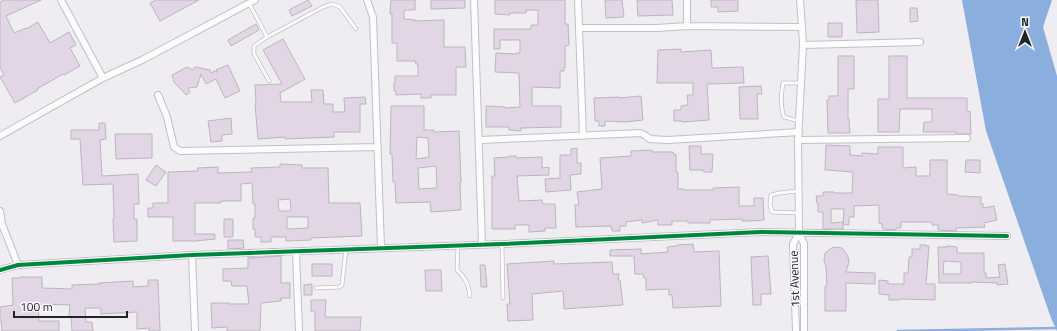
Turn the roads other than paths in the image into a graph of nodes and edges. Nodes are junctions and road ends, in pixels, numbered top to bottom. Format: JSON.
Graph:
{"nodes":[{"id":1,"x":61,"y":0,"type":"edge"},
{"id":2,"x":255,"y":0,"type":"edge"},
{"id":3,"x":330,"y":0,"type":"edge"},
{"id":4,"x":366,"y":0,"type":"edge"},
{"id":5,"x":474,"y":0,"type":"edge"},
{"id":6,"x":578,"y":0,"type":"edge"},
{"id":7,"x":687,"y":0,"type":"edge"},
{"id":8,"x":800,"y":0,"type":"edge"},
{"id":9,"x":249,"y":3,"type":"junction"},
{"id":10,"x":332,"y":4,"type":"junction"},
{"id":11,"x":687,"y":26,"type":"junction"},
{"id":12,"x":802,"y":27,"type":"junction"},
{"id":13,"x":579,"y":28,"type":"junction"},
{"id":14,"x":356,"y":29,"type":"dead end"},
{"id":15,"x":267,"y":36,"type":"junction"},
{"id":16,"x":920,"y":42,"type":"dead end"},
{"id":17,"x":803,"y":45,"type":"junction"},
{"id":18,"x":104,"y":78,"type":"junction"},
{"id":19,"x":269,"y":81,"type":"dead end"},
{"id":20,"x":801,"y":83,"type":"junction"},
{"id":21,"x":158,"y":95,"type":"dead end"},
{"id":22,"x":799,"y":121,"type":"junction"},
{"id":23,"x":799,"y":132,"type":"junction"},
{"id":24,"x":0,"y":136,"type":"edge"},
{"id":25,"x":583,"y":136,"type":"junction"},
{"id":26,"x":967,"y":138,"type":"dead end"},
{"id":27,"x":479,"y":140,"type":"junction"},
{"id":28,"x":798,"y":140,"type":"junction"},
{"id":29,"x":378,"y":147,"type":"junction"},
{"id":30,"x":798,"y":191,"type":"junction"},
{"id":31,"x":0,"y":212,"type":"edge"},
{"id":32,"x":799,"y":213,"type":"junction"},
{"id":33,"x":799,"y":232,"type":"junction"},
{"id":34,"x":1007,"y":236,"type":"dead end"},
{"id":35,"x":482,"y":244,"type":"junction"},
{"id":36,"x":502,"y":244,"type":"junction"},
{"id":37,"x":458,"y":245,"type":"junction"},
{"id":38,"x":381,"y":248,"type":"junction"},
{"id":39,"x":346,"y":249,"type":"junction"},
{"id":40,"x":296,"y":252,"type":"junction"},
{"id":41,"x":192,"y":255,"type":"junction"},
{"id":42,"x":18,"y":265,"type":"junction"},
{"id":43,"x":0,"y":270,"type":"edge"},
{"id":44,"x":316,"y":288,"type":"dead end"},
{"id":45,"x":470,"y":296,"type":"dead end"},
{"id":46,"x":503,"y":298,"type":"dead end"},
{"id":47,"x":195,"y":331,"type":"edge"},
{"id":48,"x":299,"y":331,"type":"edge"},
{"id":49,"x":796,"y":331,"type":"edge"},
{"id":50,"x":804,"y":331,"type":"edge"}],
"edges":[{"from":1,"to":18,"type":"street"},
{"from":2,"to":9,"type":"street"},
{"from":3,"to":10,"type":"lane"},
{"from":4,"to":29,"type":"street"},
{"from":5,"to":27,"type":"street"},
{"from":6,"to":13,"type":"street"},
{"from":7,"to":11,"type":"street"},
{"from":8,"to":12,"type":"street"},
{"from":9,"to":15,"type":"lane"},
{"from":9,"to":18,"type":"street"},
{"from":10,"to":14,"type":"lane"},
{"from":10,"to":15,"type":"lane"},
{"from":11,"to":12,"type":"street"},
{"from":11,"to":13,"type":"street"},
{"from":12,"to":17,"type":"street"},
{"from":13,"to":25,"type":"street"},
{"from":15,"to":19,"type":"lane"},
{"from":16,"to":17,"type":"street"},
{"from":17,"to":20,"type":"street"},
{"from":18,"to":24,"type":"street"},
{"from":20,"to":22,"type":"street"},
{"from":20,"to":22,"type":"lane"},
{"from":21,"to":29,"type":"street"},
{"from":22,"to":23,"type":"street"},
{"from":23,"to":25,"type":"street"},
{"from":23,"to":28,"type":"street"},
{"from":25,"to":27,"type":"street"},
{"from":26,"to":28,"type":"street"},
{"from":27,"to":35,"type":"street"},
{"from":28,"to":30,"type":"street"},
{"from":29,"to":38,"type":"street"},
{"from":30,"to":32,"type":"street"},
{"from":30,"to":32,"type":"lane"},
{"from":31,"to":42,"type":"street"},
{"from":32,"to":33,"type":"street"},
{"from":33,"to":34,"type":"street"},
{"from":33,"to":36,"type":"street"},
{"from":33,"to":49,"type":"street","name":"1st Avenue"},
{"from":33,"to":50,"type":"street","name":"1st Avenue"},
{"from":35,"to":36,"type":"street"},
{"from":35,"to":37,"type":"street"},
{"from":36,"to":46,"type":"lane"},
{"from":37,"to":38,"type":"street"},
{"from":37,"to":45,"type":"lane"},
{"from":38,"to":39,"type":"street"},
{"from":39,"to":40,"type":"street"},
{"from":39,"to":44,"type":"lane"},
{"from":40,"to":41,"type":"street"},
{"from":40,"to":48,"type":"street"},
{"from":41,"to":42,"type":"street"},
{"from":41,"to":47,"type":"street"},
{"from":42,"to":43,"type":"street"}]}
